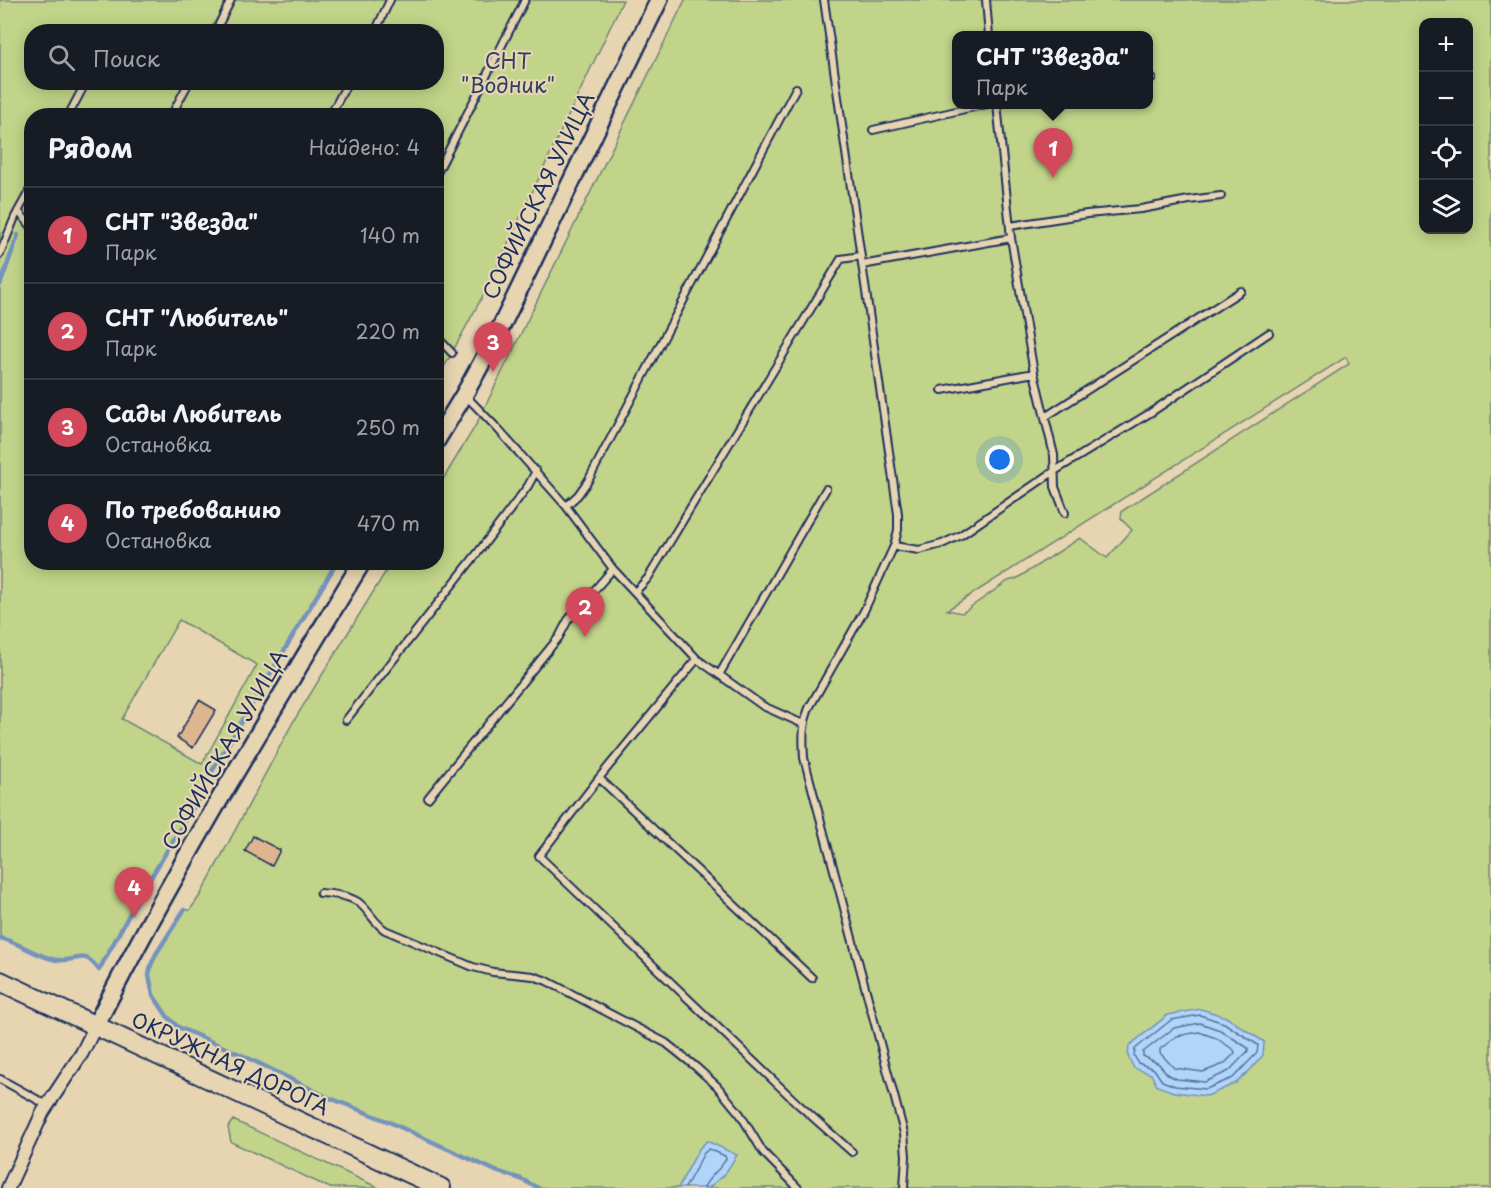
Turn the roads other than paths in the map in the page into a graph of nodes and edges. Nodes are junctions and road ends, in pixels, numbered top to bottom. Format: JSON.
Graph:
{"nodes":[{"id":1,"x":231,"y":0,"type":"edge"},
{"id":2,"x":390,"y":0,"type":"edge"},
{"id":3,"x":525,"y":0,"type":"edge"},
{"id":4,"x":659,"y":0,"type":"edge"},
{"id":5,"x":824,"y":0,"type":"edge"},
{"id":6,"x":986,"y":0,"type":"edge"},
{"id":7,"x":219,"y":24,"type":"edge"},
{"id":8,"x":379,"y":24,"type":"edge"},
{"id":9,"x":989,"y":31,"type":"edge"},
{"id":10,"x":796,"y":88,"type":"dead end"},
{"id":11,"x":81,"y":90,"type":"edge"},
{"id":12,"x":185,"y":90,"type":"edge"},
{"id":13,"x":344,"y":90,"type":"edge"},
{"id":14,"x":72,"y":108,"type":"edge"},
{"id":15,"x":175,"y":108,"type":"edge"},
{"id":16,"x":334,"y":108,"type":"edge"},
{"id":17,"x":969,"y":109,"type":"edge"},
{"id":18,"x":997,"y":109,"type":"edge"},
{"id":19,"x":873,"y":130,"type":"dead end"},
{"id":20,"x":444,"y":159,"type":"edge"},
{"id":21,"x":1221,"y":196,"type":"dead end"},
{"id":22,"x":24,"y":200,"type":"edge"},
{"id":23,"x":18,"y":211,"type":"junction"},
{"id":24,"x":24,"y":218,"type":"edge"},
{"id":25,"x":1010,"y":226,"type":"junction"},
{"id":26,"x":1011,"y":238,"type":"junction"},
{"id":27,"x":0,"y":254,"type":"edge"},
{"id":28,"x":861,"y":255,"type":"junction"},
{"id":29,"x":862,"y":265,"type":"junction"},
{"id":30,"x":1240,"y":291,"type":"dead end"},
{"id":31,"x":1269,"y":333,"type":"dead end"},
{"id":32,"x":444,"y":344,"type":"edge"},
{"id":33,"x":452,"y":353,"type":"dead end"},
{"id":34,"x":1034,"y":373,"type":"junction"},
{"id":35,"x":942,"y":390,"type":"dead end"},
{"id":36,"x":464,"y":395,"type":"junction"},
{"id":37,"x":1045,"y":417,"type":"junction"},
{"id":38,"x":444,"y":428,"type":"edge"},
{"id":39,"x":536,"y":471,"type":"junction"},
{"id":40,"x":1053,"y":472,"type":"junction"},
{"id":41,"x":826,"y":489,"type":"dead end"},
{"id":42,"x":566,"y":506,"type":"junction"},
{"id":43,"x":1065,"y":513,"type":"dead end"},
{"id":44,"x":894,"y":546,"type":"junction"},
{"id":45,"x":613,"y":569,"type":"junction"},
{"id":46,"x":357,"y":570,"type":"edge"},
{"id":47,"x":635,"y":592,"type":"junction"},
{"id":48,"x":697,"y":659,"type":"junction"},
{"id":49,"x":718,"y":675,"type":"junction"},
{"id":50,"x":346,"y":720,"type":"dead end"},
{"id":51,"x":803,"y":724,"type":"junction"},
{"id":52,"x":599,"y":778,"type":"junction"},
{"id":53,"x":428,"y":798,"type":"dead end"},
{"id":54,"x":320,"y":893,"type":"dead end"},
{"id":55,"x":812,"y":978,"type":"dead end"},
{"id":56,"x":0,"y":981,"type":"edge"},
{"id":57,"x":96,"y":1025,"type":"junction"},
{"id":58,"x":0,"y":1079,"type":"edge"},
{"id":59,"x":48,"y":1105,"type":"junction"},
{"id":60,"x":852,"y":1152,"type":"dead end"},
{"id":61,"x":8,"y":1188,"type":"edge"},
{"id":62,"x":441,"y":1188,"type":"edge"},
{"id":63,"x":798,"y":1188,"type":"edge"},
{"id":64,"x":904,"y":1188,"type":"edge"}],
"edges":[{"from":1,"to":7,"type":"lane"},
{"from":2,"to":8,"type":"lane"},
{"from":3,"to":20,"type":"lane"},
{"from":4,"to":36,"type":"main road","name":"СОФИЙСКАЯ УЛИЦА"},
{"from":5,"to":28,"type":"lane"},
{"from":6,"to":9,"type":"lane"},
{"from":10,"to":42,"type":"lane"},
{"from":11,"to":14,"type":"lane"},
{"from":12,"to":15,"type":"lane"},
{"from":13,"to":16,"type":"lane"},
{"from":17,"to":19,"type":"lane"},
{"from":18,"to":25,"type":"lane"},
{"from":21,"to":25,"type":"lane"},
{"from":22,"to":23,"type":"lane"},
{"from":23,"to":24,"type":"lane"},
{"from":23,"to":27,"type":"lane"},
{"from":25,"to":26,"type":"lane"},
{"from":26,"to":29,"type":"lane"},
{"from":26,"to":34,"type":"lane"},
{"from":28,"to":29,"type":"lane"},
{"from":28,"to":47,"type":"lane"},
{"from":29,"to":44,"type":"lane"},
{"from":30,"to":37,"type":"lane"},
{"from":31,"to":40,"type":"lane"},
{"from":32,"to":33,"type":"lane"},
{"from":34,"to":35,"type":"lane"},
{"from":34,"to":37,"type":"lane"},
{"from":36,"to":38,"type":"main road","name":"СОФИЙСКАЯ УЛИЦА"},
{"from":36,"to":39,"type":"lane"},
{"from":37,"to":40,"type":"lane"},
{"from":39,"to":42,"type":"lane"},
{"from":39,"to":50,"type":"lane"},
{"from":40,"to":43,"type":"lane"},
{"from":40,"to":44,"type":"lane"},
{"from":41,"to":49,"type":"lane"},
{"from":42,"to":45,"type":"lane"},
{"from":44,"to":51,"type":"lane"},
{"from":45,"to":47,"type":"lane"},
{"from":45,"to":53,"type":"lane"},
{"from":46,"to":57,"type":"main road","name":"СОФИЙСКАЯ УЛИЦА"},
{"from":47,"to":48,"type":"lane"},
{"from":48,"to":49,"type":"lane"},
{"from":48,"to":52,"type":"lane"},
{"from":49,"to":51,"type":"lane"},
{"from":51,"to":64,"type":"lane"},
{"from":52,"to":55,"type":"lane"},
{"from":52,"to":60,"type":"lane"},
{"from":54,"to":63,"type":"lane"},
{"from":56,"to":57,"type":"main road","name":"ОКРУЖНАЯ ДОРОГА"},
{"from":57,"to":59,"type":"street"},
{"from":57,"to":62,"type":"main road","name":"ОКРУЖНАЯ ДОРОГА"},
{"from":58,"to":59,"type":"lane"},
{"from":59,"to":61,"type":"street"}]}
